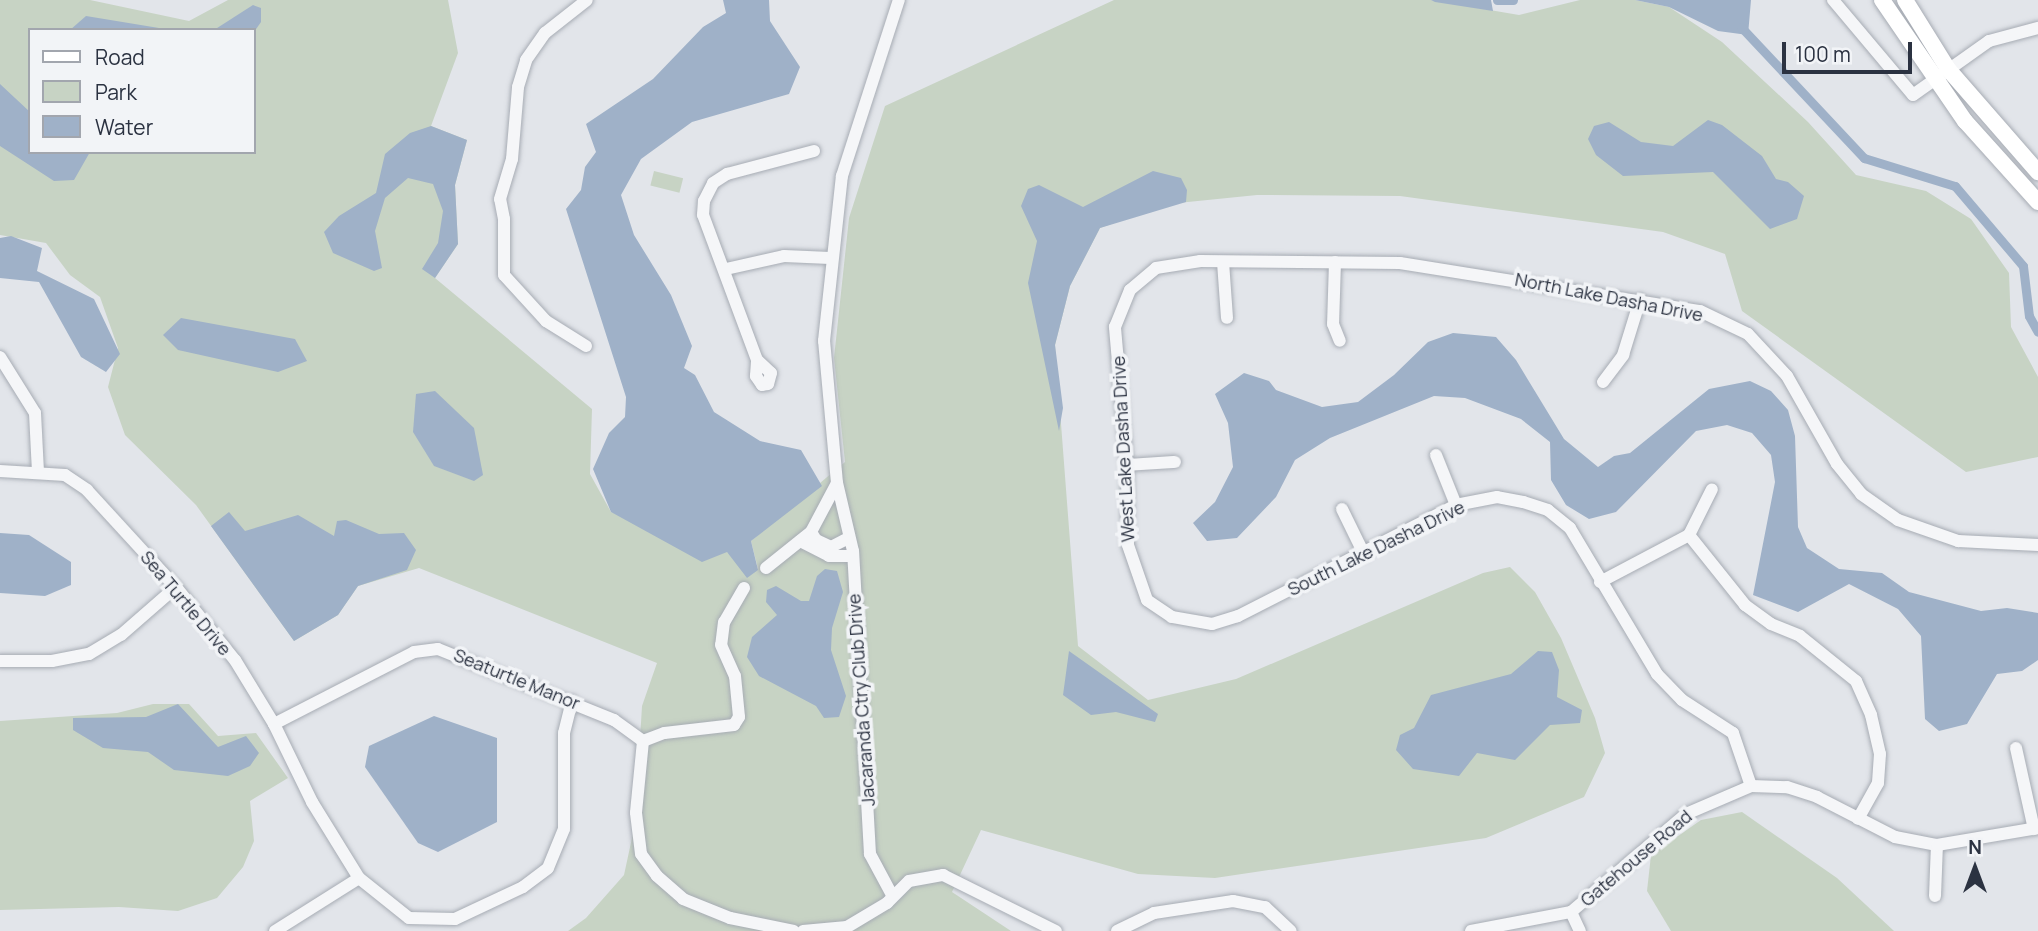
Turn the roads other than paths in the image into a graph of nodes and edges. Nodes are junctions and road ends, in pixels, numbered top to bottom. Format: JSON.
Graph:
{"nodes":[{"id":1,"x":587,"y":0,"type":"edge"},
{"id":2,"x":899,"y":0,"type":"edge"},
{"id":3,"x":1833,"y":0,"type":"edge"},
{"id":4,"x":1882,"y":0,"type":"edge"},
{"id":5,"x":1905,"y":0,"type":"edge"},
{"id":6,"x":2038,"y":28,"type":"edge"},
{"id":7,"x":1948,"y":69,"type":"junction"},
{"id":8,"x":1933,"y":80,"type":"junction"},
{"id":9,"x":814,"y":151,"type":"dead end"},
{"id":10,"x":2038,"y":172,"type":"edge"},
{"id":11,"x":2038,"y":202,"type":"edge"},
{"id":12,"x":830,"y":258,"type":"junction"},
{"id":13,"x":1223,"y":262,"type":"junction"},
{"id":14,"x":1335,"y":262,"type":"junction"},
{"id":15,"x":726,"y":269,"type":"junction"},
{"id":16,"x":1640,"y":300,"type":"junction"},
{"id":17,"x":1227,"y":318,"type":"dead end"},
{"id":18,"x":1115,"y":327,"type":"joint"},
{"id":19,"x":1340,"y":341,"type":"dead end"},
{"id":20,"x":586,"y":346,"type":"dead end"},
{"id":21,"x":0,"y":357,"type":"edge"},
{"id":22,"x":757,"y":360,"type":"dead end"},
{"id":23,"x":1603,"y":382,"type":"dead end"},
{"id":24,"x":1436,"y":455,"type":"dead end"},
{"id":25,"x":1175,"y":462,"type":"dead end"},
{"id":26,"x":1127,"y":465,"type":"junction"},
{"id":27,"x":0,"y":471,"type":"edge"},
{"id":28,"x":38,"y":471,"type":"junction"},
{"id":29,"x":837,"y":483,"type":"junction"},
{"id":30,"x":1712,"y":489,"type":"dead end"},
{"id":31,"x":1456,"y":505,"type":"junction"},
{"id":32,"x":1342,"y":509,"type":"dead end"},
{"id":33,"x":811,"y":532,"type":"junction"},
{"id":34,"x":1689,"y":535,"type":"junction"},
{"id":35,"x":849,"y":538,"type":"junction"},
{"id":36,"x":800,"y":541,"type":"junction"},
{"id":37,"x":2038,"y":545,"type":"edge"},
{"id":38,"x":1364,"y":554,"type":"junction"},
{"id":39,"x":853,"y":555,"type":"junction"},
{"id":40,"x":766,"y":568,"type":"dead end"},
{"id":41,"x":1600,"y":582,"type":"junction"},
{"id":42,"x":176,"y":587,"type":"junction"},
{"id":43,"x":744,"y":588,"type":"dead end"},
{"id":44,"x":1192,"y":624,"type":"joint"},
{"id":45,"x":0,"y":661,"type":"edge"},
{"id":46,"x":572,"y":701,"type":"junction"},
{"id":47,"x":274,"y":724,"type":"junction"},
{"id":48,"x":643,"y":741,"type":"junction"},
{"id":49,"x":2017,"y":748,"type":"dead end"},
{"id":50,"x":1751,"y":786,"type":"junction"},
{"id":51,"x":1858,"y":819,"type":"junction"},
{"id":52,"x":2036,"y":829,"type":"edge"},
{"id":53,"x":1937,"y":845,"type":"junction"},
{"id":54,"x":359,"y":878,"type":"junction"},
{"id":55,"x":892,"y":895,"type":"junction"},
{"id":56,"x":1935,"y":896,"type":"dead end"},
{"id":57,"x":1571,"y":912,"type":"junction"},
{"id":58,"x":275,"y":931,"type":"edge"},
{"id":59,"x":794,"y":931,"type":"edge"},
{"id":60,"x":803,"y":931,"type":"edge"},
{"id":61,"x":1056,"y":931,"type":"edge"},
{"id":62,"x":1117,"y":931,"type":"edge"},
{"id":63,"x":1291,"y":931,"type":"edge"},
{"id":64,"x":1471,"y":931,"type":"edge"},
{"id":65,"x":1580,"y":931,"type":"edge"}],
"edges":[{"from":1,"to":20,"type":"street"},
{"from":2,"to":12,"type":"street"},
{"from":3,"to":8,"type":"street"},
{"from":4,"to":8,"type":"main road"},
{"from":5,"to":7,"type":"main road"},
{"from":6,"to":7,"type":"street"},
{"from":7,"to":8,"type":"street"},
{"from":7,"to":10,"type":"main road"},
{"from":8,"to":11,"type":"main road"},
{"from":9,"to":15,"type":"street"},
{"from":12,"to":15,"type":"street"},
{"from":12,"to":29,"type":"street"},
{"from":13,"to":14,"type":"street","name":"North Lake Dasha Drive"},
{"from":13,"to":17,"type":"street"},
{"from":13,"to":18,"type":"street","name":"North Lake Dasha Drive"},
{"from":14,"to":16,"type":"street","name":"North Lake Dasha Drive"},
{"from":14,"to":19,"type":"street"},
{"from":15,"to":22,"type":"street"},
{"from":16,"to":23,"type":"street"},
{"from":16,"to":37,"type":"street","name":"North Lake Dasha Drive"},
{"from":18,"to":26,"type":"street","name":"West Lake Dasha Drive"},
{"from":21,"to":28,"type":"street"},
{"from":24,"to":31,"type":"street"},
{"from":25,"to":26,"type":"street"},
{"from":26,"to":44,"type":"street","name":"West Lake Dasha Drive"},
{"from":27,"to":28,"type":"street","name":"Sea Turtle Drive"},
{"from":28,"to":42,"type":"street","name":"Sea Turtle Drive"},
{"from":29,"to":33,"type":"street"},
{"from":29,"to":35,"type":"street","name":"Jacaranda Ctry Club Drive"},
{"from":30,"to":34,"type":"street"},
{"from":31,"to":38,"type":"street","name":"South Lake Dasha Drive"},
{"from":31,"to":41,"type":"street","name":"South Lake Dasha Drive"},
{"from":32,"to":38,"type":"street"},
{"from":33,"to":35,"type":"street"},
{"from":33,"to":36,"type":"street"},
{"from":34,"to":41,"type":"street"},
{"from":34,"to":51,"type":"street"},
{"from":35,"to":39,"type":"street","name":"Jacaranda Ctry Club Drive"},
{"from":36,"to":39,"type":"street"},
{"from":36,"to":40,"type":"street"},
{"from":38,"to":44,"type":"street","name":"South Lake Dasha Drive"},
{"from":39,"to":55,"type":"street","name":"Jacaranda Ctry Club Drive"},
{"from":41,"to":50,"type":"street","name":"South Lake Dasha Drive"},
{"from":42,"to":45,"type":"street"},
{"from":42,"to":47,"type":"street","name":"Sea Turtle Drive"},
{"from":43,"to":48,"type":"street"},
{"from":46,"to":47,"type":"street","name":"Seaturtle Manor"},
{"from":46,"to":48,"type":"street","name":"Seaturtle Manor"},
{"from":46,"to":54,"type":"street","name":"Sea Turtle Drive"},
{"from":47,"to":54,"type":"street","name":"Sea Turtle Drive"},
{"from":48,"to":59,"type":"street"},
{"from":49,"to":52,"type":"street"},
{"from":50,"to":51,"type":"street","name":"Gatehouse Road"},
{"from":50,"to":57,"type":"street","name":"Gatehouse Road"},
{"from":51,"to":53,"type":"street","name":"Gatehouse Road"},
{"from":52,"to":53,"type":"street","name":"Gatehouse Road"},
{"from":53,"to":56,"type":"street"},
{"from":54,"to":58,"type":"street"},
{"from":55,"to":60,"type":"street"},
{"from":55,"to":61,"type":"street"},
{"from":57,"to":64,"type":"street","name":"Gatehouse Road"},
{"from":57,"to":65,"type":"street"},
{"from":62,"to":63,"type":"street"}]}
